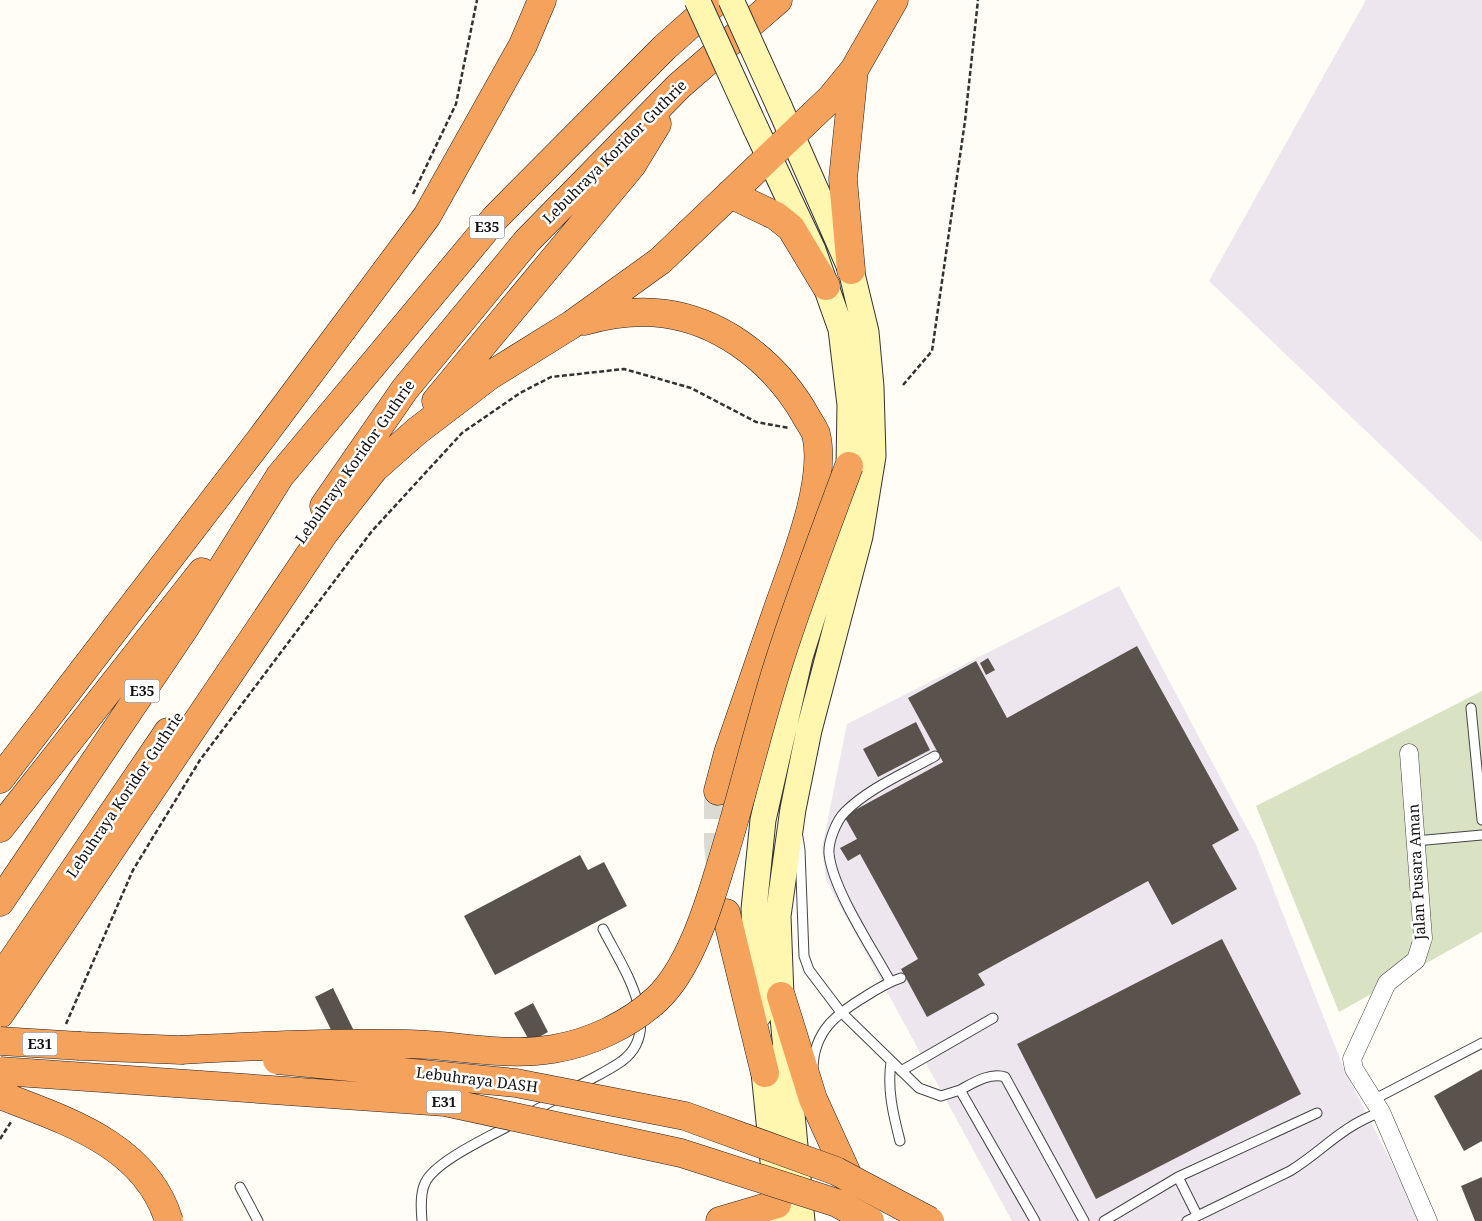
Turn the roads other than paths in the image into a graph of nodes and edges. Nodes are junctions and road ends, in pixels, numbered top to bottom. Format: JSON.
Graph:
{"nodes":[{"id":1,"x":697,"y":0,"type":"edge"},
{"id":2,"x":718,"y":0,"type":"edge"},
{"id":3,"x":731,"y":0,"type":"edge"},
{"id":4,"x":778,"y":0,"type":"edge"},
{"id":5,"x":894,"y":0,"type":"edge"},
{"id":6,"x":542,"y":1,"type":"edge"},
{"id":7,"x":854,"y":70,"type":"junction"},
{"id":8,"x":679,"y":86,"type":"junction"},
{"id":9,"x":792,"y":135,"type":"junction"},
{"id":10,"x":769,"y":156,"type":"junction"},
{"id":11,"x":730,"y":194,"type":"junction"},
{"id":12,"x":851,"y":270,"type":"junction"},
{"id":13,"x":826,"y":286,"type":"junction"},
{"id":14,"x":571,"y":325,"type":"junction"},
{"id":15,"x":849,"y":466,"type":"junction"},
{"id":16,"x":374,"y":469,"type":"junction"},
{"id":17,"x":280,"y":476,"type":"junction"},
{"id":18,"x":1471,"y":708,"type":"dead end"},
{"id":19,"x":1409,"y":753,"type":"dead end"},
{"id":20,"x":935,"y":756,"type":"dead end"},
{"id":21,"x":0,"y":779,"type":"edge"},
{"id":22,"x":718,"y":791,"type":"tunnel mouth"},
{"id":23,"x":793,"y":809,"type":"junction"},
{"id":24,"x":1482,"y":820,"type":"edge"},
{"id":25,"x":0,"y":828,"type":"edge"},
{"id":26,"x":1482,"y":836,"type":"edge"},
{"id":27,"x":1415,"y":841,"type":"junction"},
{"id":28,"x":0,"y":902,"type":"edge"},
{"id":29,"x":726,"y":913,"type":"dead end"},
{"id":30,"x":603,"y":929,"type":"dead end"},
{"id":31,"x":901,"y":978,"type":"dead end"},
{"id":32,"x":11,"y":981,"type":"edge"},
{"id":33,"x":890,"y":981,"type":"junction"},
{"id":34,"x":781,"y":996,"type":"junction"},
{"id":35,"x":840,"y":1011,"type":"junction"},
{"id":36,"x":0,"y":1014,"type":"edge"},
{"id":37,"x":993,"y":1018,"type":"dead end"},
{"id":38,"x":0,"y":1023,"type":"edge"},
{"id":39,"x":0,"y":1041,"type":"edge"},
{"id":40,"x":1482,"y":1042,"type":"edge"},
{"id":41,"x":181,"y":1050,"type":"junction"},
{"id":42,"x":891,"y":1062,"type":"junction"},
{"id":43,"x":0,"y":1071,"type":"edge"},
{"id":44,"x":902,"y":1072,"type":"junction"},
{"id":45,"x":764,"y":1073,"type":"junction"},
{"id":46,"x":960,"y":1090,"type":"junction"},
{"id":47,"x":0,"y":1095,"type":"edge"},
{"id":48,"x":813,"y":1098,"type":"junction"},
{"id":49,"x":1377,"y":1106,"type":"junction"},
{"id":50,"x":1317,"y":1112,"type":"dead end"},
{"id":51,"x":900,"y":1141,"type":"dead end"},
{"id":52,"x":1178,"y":1177,"type":"junction"},
{"id":53,"x":240,"y":1187,"type":"dead end"},
{"id":54,"x":778,"y":1212,"type":"edge"},
{"id":55,"x":1198,"y":1216,"type":"junction"},
{"id":56,"x":169,"y":1221,"type":"edge"},
{"id":57,"x":258,"y":1221,"type":"edge"},
{"id":58,"x":422,"y":1221,"type":"edge"},
{"id":59,"x":720,"y":1221,"type":"edge"},
{"id":60,"x":802,"y":1221,"type":"edge"},
{"id":61,"x":870,"y":1221,"type":"edge"},
{"id":62,"x":876,"y":1221,"type":"edge"},
{"id":63,"x":930,"y":1221,"type":"edge"},
{"id":64,"x":1035,"y":1221,"type":"edge"},
{"id":65,"x":1084,"y":1221,"type":"edge"},
{"id":66,"x":1104,"y":1221,"type":"edge"},
{"id":67,"x":1187,"y":1221,"type":"edge"},
{"id":68,"x":1428,"y":1221,"type":"edge"}],
"edges":[{"from":1,"to":10,"type":"main road","bridge":true},
{"from":2,"to":17,"type":"highway","number":"E35"},
{"from":3,"to":9,"type":"main road","bridge":true},
{"from":4,"to":8,"type":"highway","name":"Lebuhraya Koridor Guthrie","number":"E35"},
{"from":5,"to":7,"type":"highway"},
{"from":6,"to":21,"type":"highway"},
{"from":7,"to":9,"type":"highway"},
{"from":7,"to":12,"type":"highway"},
{"from":8,"to":16,"type":"highway"},
{"from":8,"to":32,"type":"highway","name":"Lebuhraya Koridor Guthrie","number":"E35"},
{"from":9,"to":10,"type":"highway"},
{"from":9,"to":12,"type":"main road"},
{"from":10,"to":11,"type":"highway"},
{"from":10,"to":13,"type":"main road"},
{"from":11,"to":13,"type":"highway"},
{"from":11,"to":14,"type":"highway"},
{"from":12,"to":23,"type":"main road"},
{"from":13,"to":15,"type":"main road"},
{"from":14,"to":16,"type":"highway"},
{"from":14,"to":22,"type":"highway"},
{"from":15,"to":41,"type":"highway","bridge":true},
{"from":15,"to":45,"type":"main road"},
{"from":16,"to":32,"type":"highway"},
{"from":17,"to":25,"type":"highway"},
{"from":17,"to":28,"type":"highway","number":"E35"},
{"from":18,"to":24,"type":"lane"},
{"from":19,"to":27,"type":"street","name":"Jalan Pusara Aman"},
{"from":20,"to":33,"type":"lane"},
{"from":23,"to":34,"type":"main road"},
{"from":23,"to":35,"type":"lane"},
{"from":26,"to":27,"type":"lane"},
{"from":27,"to":49,"type":"street","name":"Jalan Pusara Aman"},
{"from":29,"to":45,"type":"highway"},
{"from":30,"to":58,"type":"lane"},
{"from":31,"to":33,"type":"lane"},
{"from":32,"to":36,"type":"highway"},
{"from":32,"to":38,"type":"highway"},
{"from":33,"to":35,"type":"lane"},
{"from":34,"to":48,"type":"highway"},
{"from":34,"to":60,"type":"main road"},
{"from":35,"to":42,"type":"lane"},
{"from":35,"to":48,"type":"lane"},
{"from":37,"to":44,"type":"lane"},
{"from":39,"to":41,"type":"highway","name":"Lebuhraya DASH","number":"E31","bridge":true},
{"from":40,"to":49,"type":"lane"},
{"from":41,"to":63,"type":"highway","name":"Lebuhraya DASH","number":"E31","bridge":true},
{"from":42,"to":44,"type":"lane"},
{"from":42,"to":51,"type":"lane"},
{"from":43,"to":61,"type":"highway","name":"Lebuhraya DASH","number":"E31","bridge":true},
{"from":44,"to":46,"type":"lane"},
{"from":45,"to":54,"type":"main road"},
{"from":46,"to":64,"type":"lane"},
{"from":46,"to":65,"type":"lane"},
{"from":47,"to":56,"type":"highway","bridge":true},
{"from":48,"to":62,"type":"highway"},
{"from":49,"to":55,"type":"lane"},
{"from":49,"to":68,"type":"street","name":"Jalan Pusara Aman"},
{"from":50,"to":52,"type":"lane"},
{"from":52,"to":55,"type":"lane"},
{"from":52,"to":66,"type":"lane"},
{"from":53,"to":57,"type":"lane"},
{"from":54,"to":59,"type":"highway"},
{"from":55,"to":67,"type":"lane"}]}
